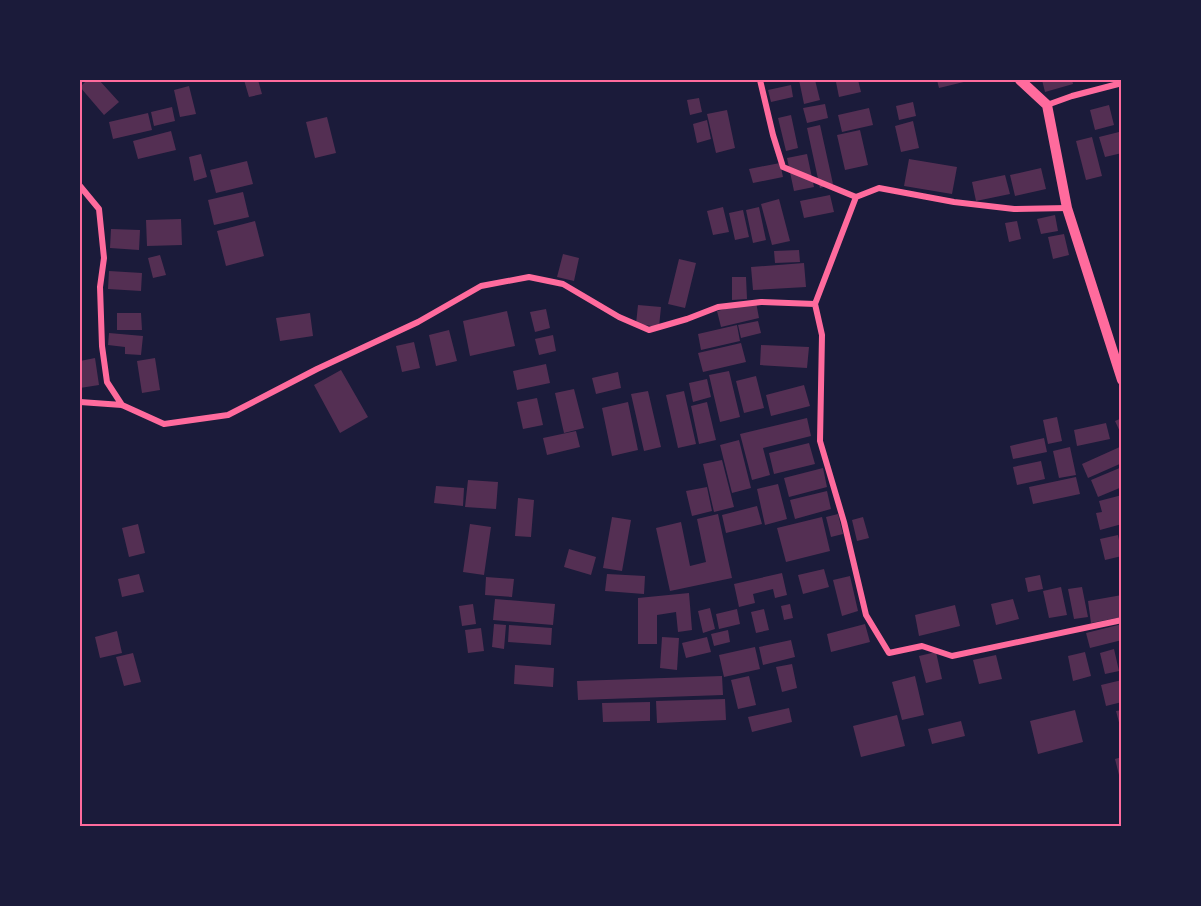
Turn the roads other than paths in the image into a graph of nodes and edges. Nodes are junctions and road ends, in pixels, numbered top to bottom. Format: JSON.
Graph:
{"nodes":[{"id":1,"x":760,"y":80,"type":"edge"},
{"id":2,"x":1020,"y":80,"type":"edge"},
{"id":3,"x":1122,"y":83,"type":"edge"},
{"id":4,"x":1047,"y":105,"type":"junction"},
{"id":5,"x":80,"y":186,"type":"edge"},
{"id":6,"x":856,"y":197,"type":"junction"},
{"id":7,"x":1067,"y":208,"type":"junction"},
{"id":8,"x":815,"y":304,"type":"junction"},
{"id":9,"x":1122,"y":380,"type":"edge"},
{"id":10,"x":80,"y":402,"type":"edge"},
{"id":11,"x":122,"y":405,"type":"junction"},
{"id":12,"x":1122,"y":620,"type":"edge"}],
"edges":[{"from":1,"to":6,"type":"street"},
{"from":2,"to":4,"type":"street"},
{"from":3,"to":4,"type":"street"},
{"from":4,"to":7,"type":"street"},
{"from":5,"to":11,"type":"street"},
{"from":6,"to":7,"type":"street"},
{"from":6,"to":8,"type":"street"},
{"from":7,"to":9,"type":"street"},
{"from":8,"to":11,"type":"street"},
{"from":8,"to":12,"type":"street"},
{"from":10,"to":11,"type":"street"}]}
